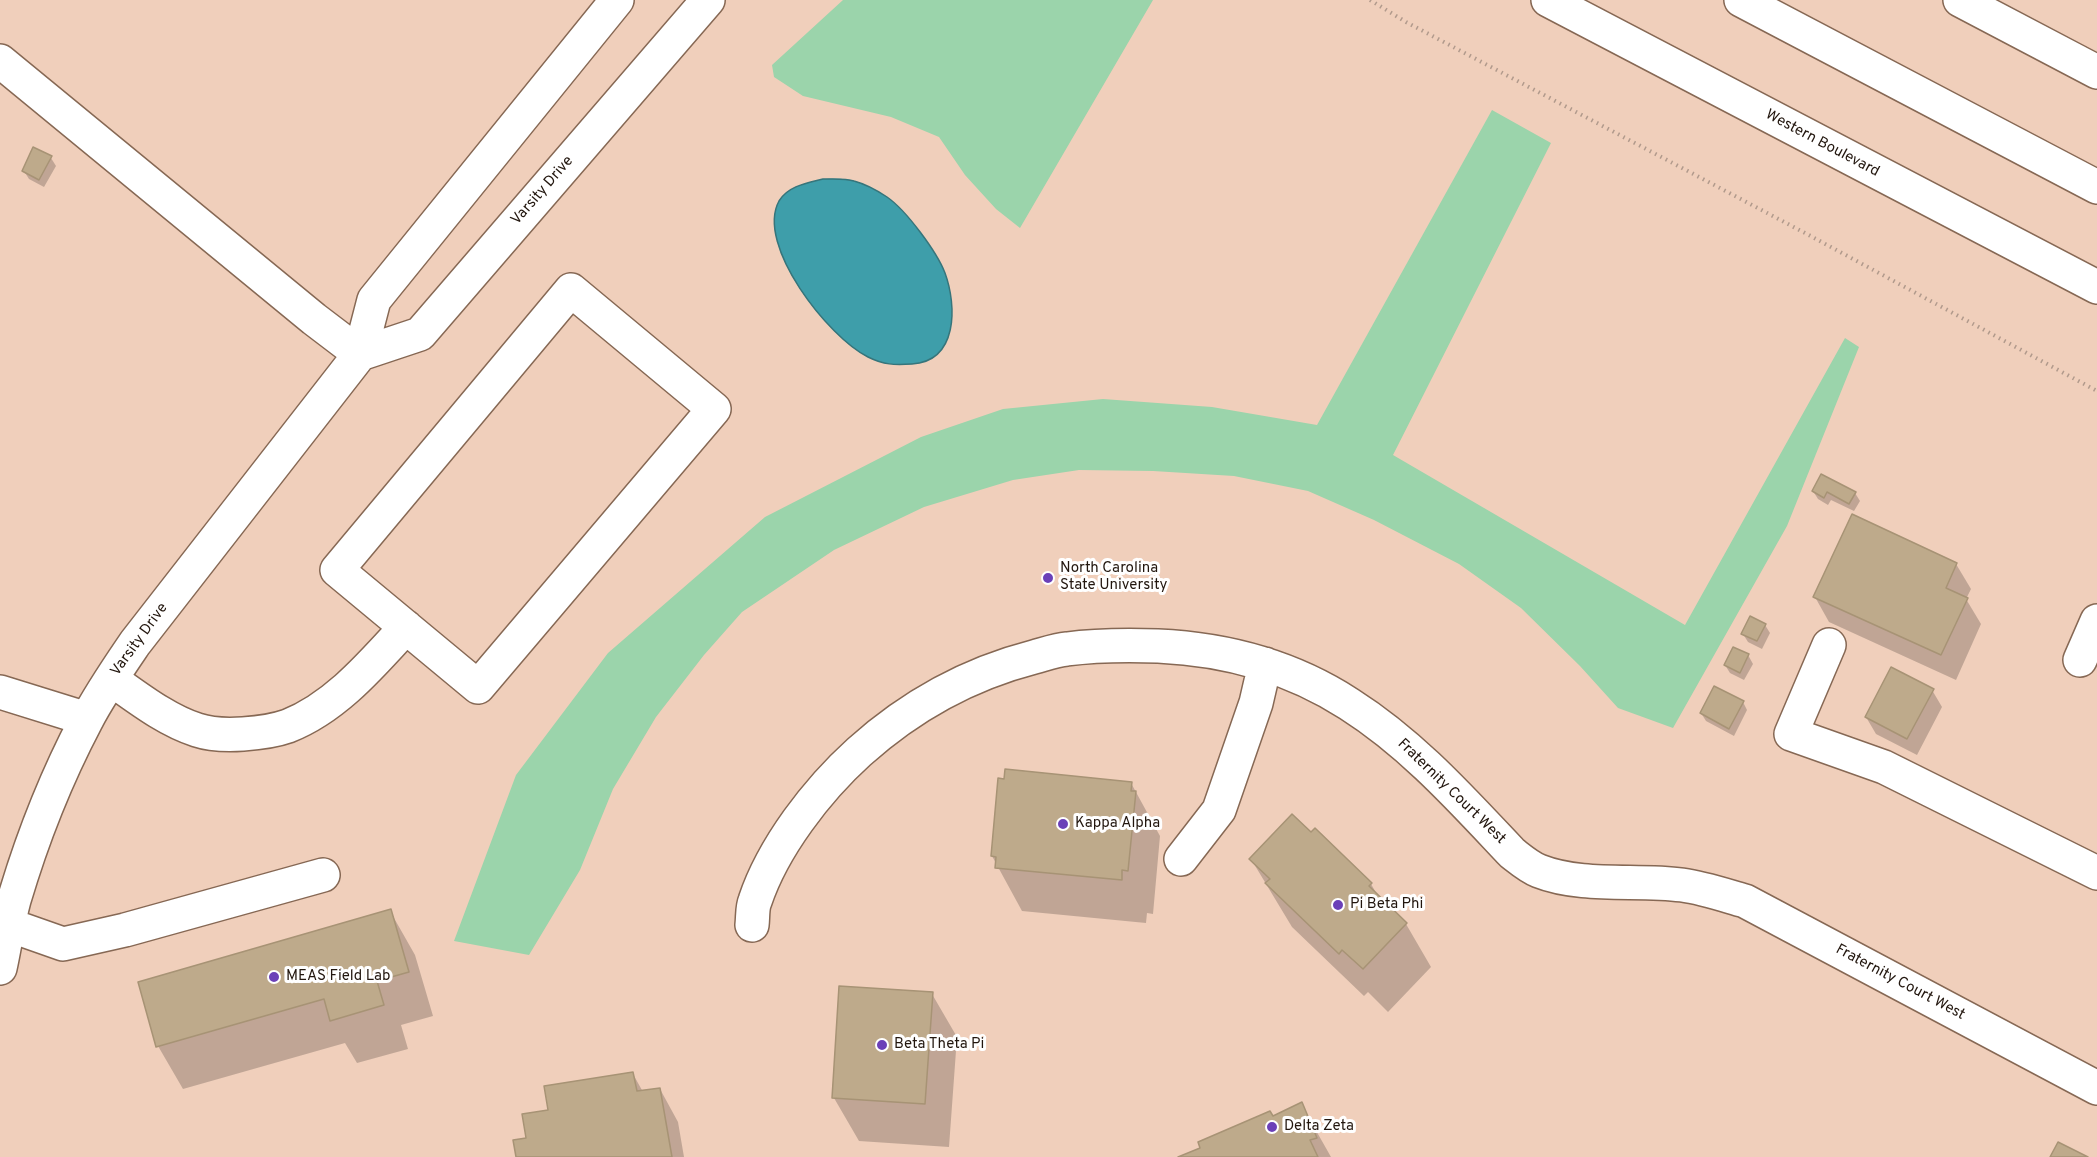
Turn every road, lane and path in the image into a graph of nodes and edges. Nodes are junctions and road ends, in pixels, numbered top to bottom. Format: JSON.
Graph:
{"nodes":[{"id":1,"x":617,"y":0,"type":"edge"},
{"id":2,"x":708,"y":0,"type":"edge"},
{"id":3,"x":1370,"y":0,"type":"edge"},
{"id":4,"x":1548,"y":0,"type":"edge"},
{"id":5,"x":1741,"y":0,"type":"edge"},
{"id":6,"x":1960,"y":0,"type":"edge"},
{"id":7,"x":0,"y":61,"type":"edge"},
{"id":8,"x":2097,"y":72,"type":"edge"},
{"id":9,"x":2097,"y":187,"type":"edge"},
{"id":10,"x":2097,"y":287,"type":"edge"},
{"id":11,"x":360,"y":354,"type":"junction"},
{"id":12,"x":2097,"y":391,"type":"edge"},
{"id":13,"x":2097,"y":621,"type":"edge"},
{"id":14,"x":406,"y":627,"type":"junction"},
{"id":15,"x":1829,"y":645,"type":"dead end"},
{"id":16,"x":2080,"y":660,"type":"dead end"},
{"id":17,"x":1265,"y":664,"type":"junction"},
{"id":18,"x":111,"y":679,"type":"junction"},
{"id":19,"x":0,"y":692,"type":"edge"},
{"id":20,"x":87,"y":719,"type":"junction"},
{"id":21,"x":1181,"y":859,"type":"dead end"},
{"id":22,"x":2095,"y":868,"type":"edge"},
{"id":23,"x":323,"y":875,"type":"dead end"},
{"id":24,"x":9,"y":925,"type":"junction"},
{"id":25,"x":752,"y":925,"type":"dead end"},
{"id":26,"x":0,"y":968,"type":"edge"},
{"id":27,"x":2097,"y":1088,"type":"edge"}],
"edges":[{"from":1,"to":11,"type":"street","name":"Varsity Drive"},
{"from":2,"to":11,"type":"street","name":"Varsity Drive"},
{"from":3,"to":12,"type":"path"},
{"from":4,"to":10,"type":"street","name":"Western Boulevard"},
{"from":5,"to":9,"type":"street"},
{"from":6,"to":8,"type":"street"},
{"from":7,"to":11,"type":"street"},
{"from":11,"to":18,"type":"street","name":"Varsity Drive"},
{"from":13,"to":16,"type":"street"},
{"from":14,"to":14,"type":"street"},
{"from":14,"to":18,"type":"street"},
{"from":15,"to":22,"type":"street"},
{"from":17,"to":21,"type":"street"},
{"from":17,"to":25,"type":"street","name":"Fraternity Court West"},
{"from":17,"to":27,"type":"street","name":"Fraternity Court West"},
{"from":18,"to":20,"type":"street","name":"Varsity Drive"},
{"from":19,"to":20,"type":"street"},
{"from":20,"to":24,"type":"street","name":"Varsity Drive"},
{"from":23,"to":24,"type":"street"},
{"from":24,"to":26,"type":"street","name":"Varsity Drive"}]}
